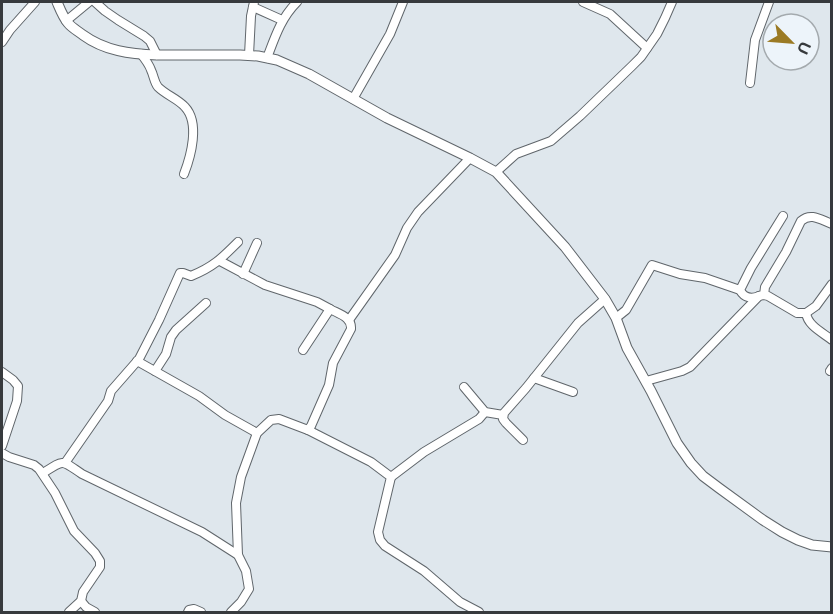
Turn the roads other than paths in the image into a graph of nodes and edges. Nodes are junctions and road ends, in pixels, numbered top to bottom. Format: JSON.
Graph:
{"nodes":[{"id":1,"x":35,"y":2,"type":"edge"},
{"id":2,"x":57,"y":2,"type":"edge"},
{"id":3,"x":89,"y":2,"type":"edge"},
{"id":4,"x":95,"y":2,"type":"edge"},
{"id":5,"x":297,"y":2,"type":"edge"},
{"id":6,"x":403,"y":2,"type":"edge"},
{"id":7,"x":584,"y":2,"type":"edge"},
{"id":8,"x":672,"y":2,"type":"edge"},
{"id":9,"x":769,"y":2,"type":"edge"},
{"id":10,"x":254,"y":4,"type":"edge"},
{"id":11,"x":602,"y":6,"type":"edge"},
{"id":12,"x":282,"y":20,"type":"junction"},
{"id":13,"x":66,"y":21,"type":"junction"},
{"id":14,"x":2,"y":42,"type":"edge"},
{"id":15,"x":647,"y":48,"type":"junction"},
{"id":16,"x":141,"y":54,"type":"junction"},
{"id":17,"x":157,"y":55,"type":"junction"},
{"id":18,"x":249,"y":55,"type":"junction"},
{"id":19,"x":267,"y":58,"type":"junction"},
{"id":20,"x":750,"y":83,"type":"dead end"},
{"id":21,"x":353,"y":99,"type":"junction"},
{"id":22,"x":470,"y":158,"type":"junction"},
{"id":23,"x":496,"y":172,"type":"junction"},
{"id":24,"x":184,"y":174,"type":"dead end"},
{"id":25,"x":783,"y":216,"type":"dead end"},
{"id":26,"x":831,"y":224,"type":"edge"},
{"id":27,"x":238,"y":242,"type":"dead end"},
{"id":28,"x":257,"y":243,"type":"dead end"},
{"id":29,"x":220,"y":261,"type":"junction"},
{"id":30,"x":243,"y":274,"type":"junction"},
{"id":31,"x":831,"y":284,"type":"edge"},
{"id":32,"x":740,"y":290,"type":"junction"},
{"id":33,"x":761,"y":296,"type":"junction"},
{"id":34,"x":605,"y":299,"type":"junction"},
{"id":35,"x":206,"y":303,"type":"dead end"},
{"id":36,"x":330,"y":309,"type":"junction"},
{"id":37,"x":806,"y":313,"type":"junction"},
{"id":38,"x":616,"y":318,"type":"junction"},
{"id":39,"x":349,"y":320,"type":"junction"},
{"id":40,"x":831,"y":339,"type":"edge"},
{"id":41,"x":303,"y":350,"type":"dead end"},
{"id":42,"x":137,"y":361,"type":"junction"},
{"id":43,"x":155,"y":371,"type":"junction"},
{"id":44,"x":2,"y":372,"type":"edge"},
{"id":45,"x":534,"y":378,"type":"junction"},
{"id":46,"x":646,"y":381,"type":"junction"},
{"id":47,"x":464,"y":387,"type":"dead end"},
{"id":48,"x":573,"y":392,"type":"dead end"},
{"id":49,"x":484,"y":412,"type":"junction"},
{"id":50,"x":503,"y":415,"type":"junction"},
{"id":51,"x":308,"y":430,"type":"junction"},
{"id":52,"x":257,"y":433,"type":"junction"},
{"id":53,"x":523,"y":440,"type":"dead end"},
{"id":54,"x":2,"y":446,"type":"edge"},
{"id":55,"x":2,"y":453,"type":"edge"},
{"id":56,"x":65,"y":463,"type":"junction"},
{"id":57,"x":43,"y":473,"type":"junction"},
{"id":58,"x":391,"y":477,"type":"junction"},
{"id":59,"x":831,"y":547,"type":"edge"},
{"id":60,"x":238,"y":555,"type":"junction"},
{"id":61,"x":81,"y":601,"type":"junction"},
{"id":62,"x":69,"y":612,"type":"edge"},
{"id":63,"x":95,"y":612,"type":"edge"},
{"id":64,"x":188,"y":612,"type":"edge"},
{"id":65,"x":201,"y":612,"type":"edge"},
{"id":66,"x":231,"y":612,"type":"edge"},
{"id":67,"x":479,"y":612,"type":"edge"}],
"edges":[{"from":1,"to":14,"type":"street"},
{"from":2,"to":13,"type":"street"},
{"from":3,"to":13,"type":"street"},
{"from":4,"to":17,"type":"street"},
{"from":5,"to":12,"type":"street"},
{"from":6,"to":21,"type":"street"},
{"from":7,"to":11,"type":"street"},
{"from":8,"to":15,"type":"street"},
{"from":9,"to":20,"type":"street"},
{"from":10,"to":12,"type":"street"},
{"from":10,"to":18,"type":"street"},
{"from":11,"to":15,"type":"street"},
{"from":12,"to":19,"type":"street"},
{"from":13,"to":16,"type":"street"},
{"from":15,"to":23,"type":"street"},
{"from":16,"to":17,"type":"street"},
{"from":16,"to":24,"type":"street"},
{"from":17,"to":18,"type":"street"},
{"from":18,"to":19,"type":"street"},
{"from":19,"to":21,"type":"street"},
{"from":21,"to":22,"type":"street"},
{"from":22,"to":23,"type":"street"},
{"from":22,"to":39,"type":"street"},
{"from":23,"to":34,"type":"street"},
{"from":25,"to":32,"type":"street"},
{"from":26,"to":33,"type":"street"},
{"from":27,"to":29,"type":"street"},
{"from":28,"to":30,"type":"street"},
{"from":29,"to":30,"type":"street"},
{"from":29,"to":42,"type":"street"},
{"from":30,"to":36,"type":"street"},
{"from":31,"to":37,"type":"street"},
{"from":32,"to":33,"type":"street"},
{"from":32,"to":38,"type":"street"},
{"from":33,"to":37,"type":"street"},
{"from":33,"to":46,"type":"street"},
{"from":34,"to":38,"type":"street"},
{"from":34,"to":45,"type":"street"},
{"from":35,"to":43,"type":"street"},
{"from":36,"to":39,"type":"street"},
{"from":36,"to":41,"type":"street"},
{"from":37,"to":40,"type":"street"},
{"from":38,"to":46,"type":"street"},
{"from":39,"to":51,"type":"street"},
{"from":42,"to":43,"type":"street"},
{"from":42,"to":56,"type":"street"},
{"from":43,"to":52,"type":"street"},
{"from":44,"to":54,"type":"street"},
{"from":45,"to":48,"type":"street"},
{"from":45,"to":50,"type":"street"},
{"from":46,"to":59,"type":"street"},
{"from":47,"to":49,"type":"street"},
{"from":49,"to":50,"type":"street"},
{"from":49,"to":58,"type":"street"},
{"from":50,"to":53,"type":"street"},
{"from":51,"to":52,"type":"street"},
{"from":51,"to":58,"type":"street"},
{"from":52,"to":60,"type":"street"},
{"from":55,"to":57,"type":"street"},
{"from":56,"to":57,"type":"street"},
{"from":56,"to":60,"type":"street"},
{"from":57,"to":61,"type":"street"},
{"from":58,"to":67,"type":"street"},
{"from":60,"to":66,"type":"street"},
{"from":61,"to":62,"type":"street"},
{"from":61,"to":63,"type":"street"},
{"from":64,"to":65,"type":"street"}]}
